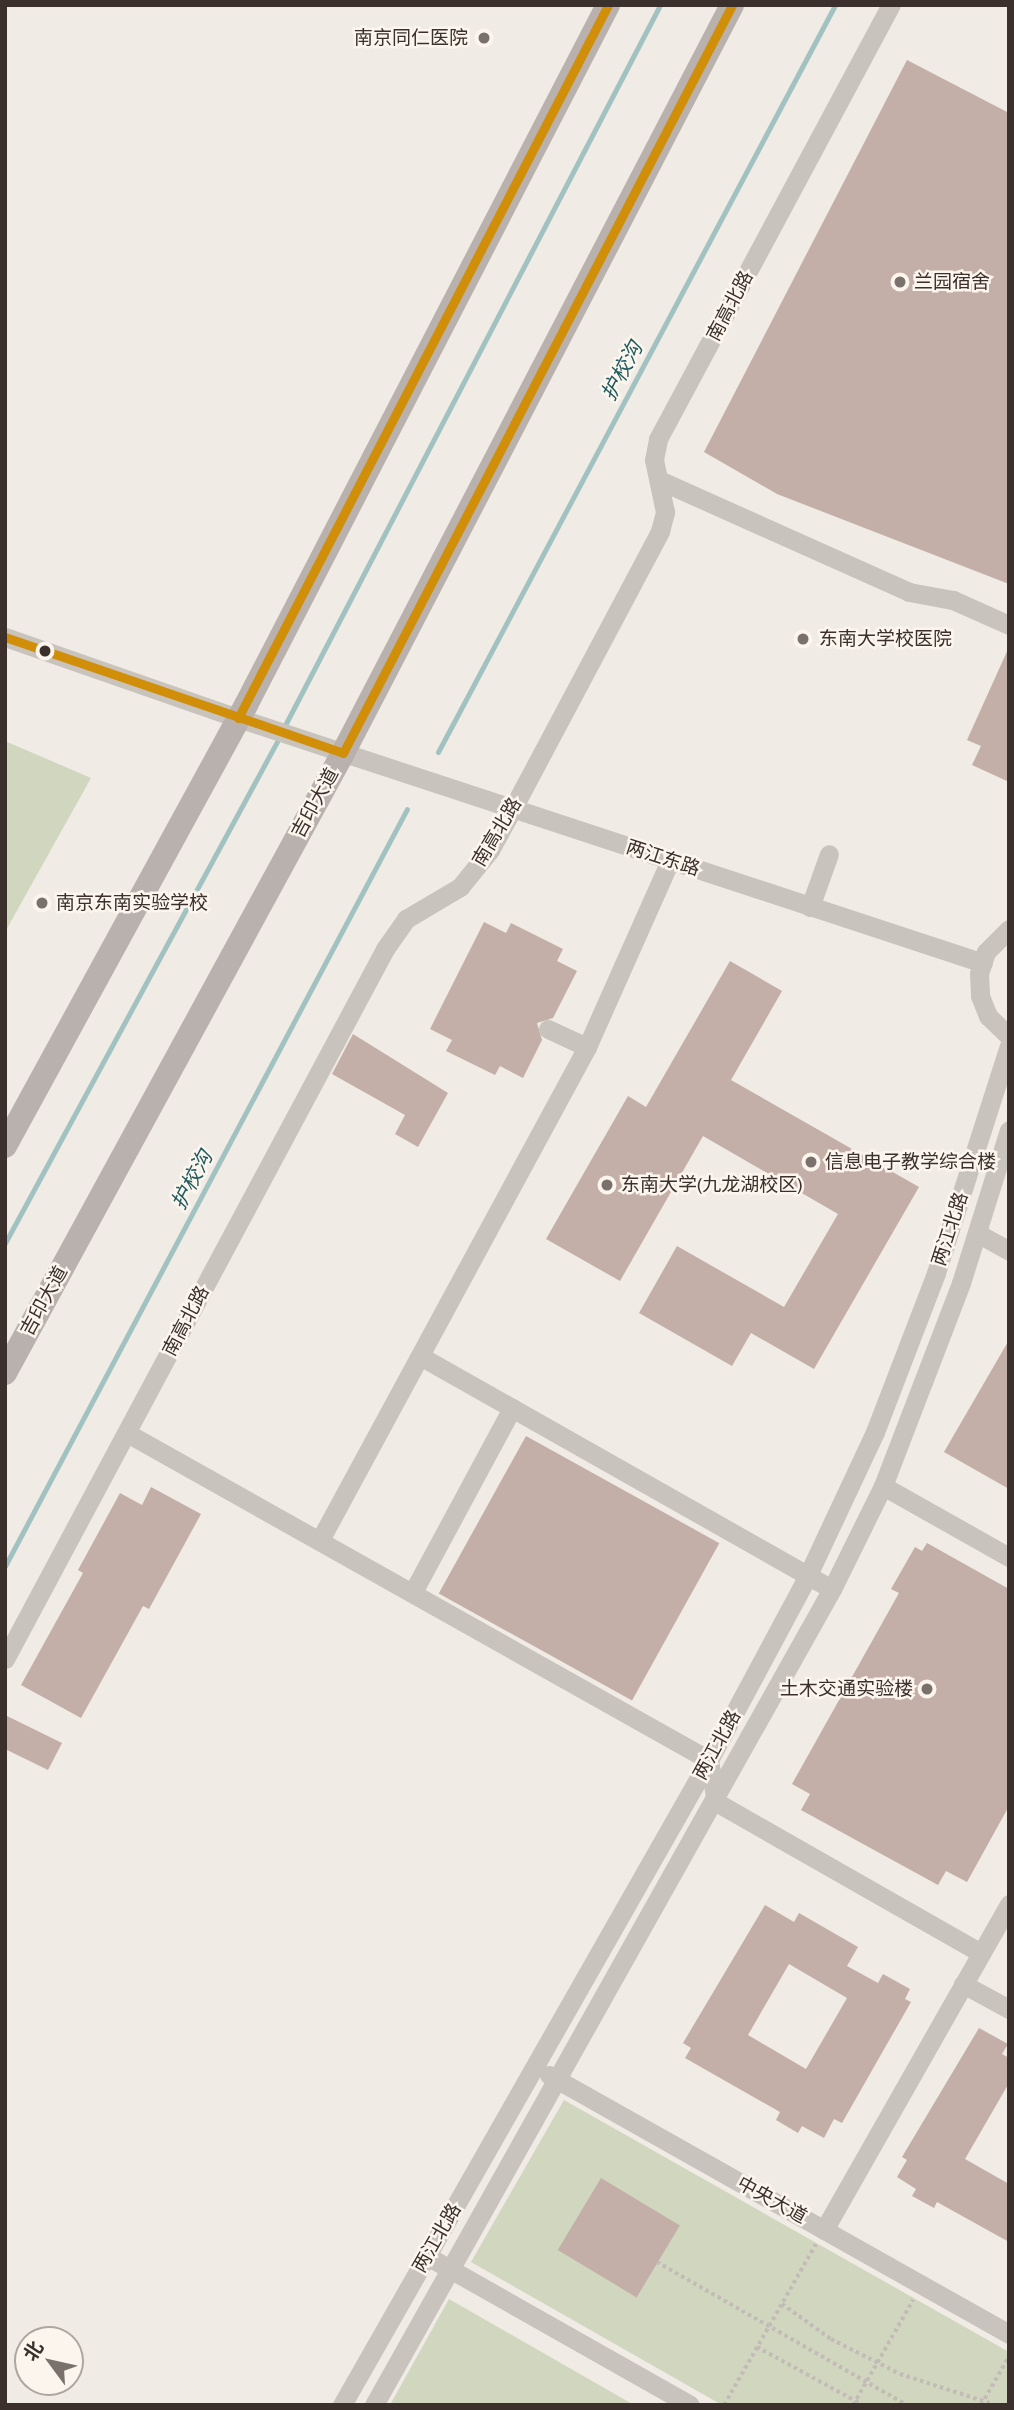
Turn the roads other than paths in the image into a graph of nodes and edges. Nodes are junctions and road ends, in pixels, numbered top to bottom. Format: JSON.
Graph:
{"nodes":[{"id":1,"x":608,"y":5,"type":"edge"},
{"id":2,"x":732,"y":5,"type":"edge"},
{"id":3,"x":891,"y":5,"type":"edge"},
{"id":4,"x":659,"y":480,"type":"junction"},
{"id":5,"x":1009,"y":625,"type":"edge"},
{"id":6,"x":5,"y":637,"type":"edge"},
{"id":7,"x":238,"y":719,"type":"junction"},
{"id":8,"x":343,"y":753,"type":"junction"},
{"id":9,"x":513,"y":808,"type":"junction"},
{"id":10,"x":829,"y":854,"type":"dead end"},
{"id":11,"x":670,"y":860,"type":"junction"},
{"id":12,"x":810,"y":907,"type":"junction"},
{"id":13,"x":1009,"y":929,"type":"edge"},
{"id":14,"x":983,"y":963,"type":"junction"},
{"id":15,"x":548,"y":1029,"type":"dead end"},
{"id":16,"x":1009,"y":1037,"type":"edge"},
{"id":17,"x":1009,"y":1046,"type":"edge"},
{"id":18,"x":587,"y":1047,"type":"junction"},
{"id":19,"x":1009,"y":1129,"type":"edge"},
{"id":20,"x":5,"y":1146,"type":"edge"},
{"id":21,"x":977,"y":1233,"type":"junction"},
{"id":22,"x":1009,"y":1251,"type":"edge"},
{"id":23,"x":936,"y":1273,"type":"junction"},
{"id":24,"x":961,"y":1283,"type":"junction"},
{"id":25,"x":420,"y":1356,"type":"junction"},
{"id":26,"x":5,"y":1373,"type":"edge"},
{"id":27,"x":512,"y":1408,"type":"junction"},
{"id":28,"x":127,"y":1433,"type":"junction"},
{"id":29,"x":883,"y":1486,"type":"junction"},
{"id":30,"x":320,"y":1540,"type":"junction"},
{"id":31,"x":1009,"y":1557,"type":"edge"},
{"id":32,"x":808,"y":1575,"type":"junction"},
{"id":33,"x":832,"y":1589,"type":"junction"},
{"id":34,"x":413,"y":1592,"type":"junction"},
{"id":35,"x":5,"y":1659,"type":"edge"},
{"id":36,"x":709,"y":1760,"type":"junction"},
{"id":37,"x":716,"y":1802,"type":"junction"},
{"id":38,"x":1009,"y":1904,"type":"edge"},
{"id":39,"x":981,"y":1953,"type":"junction"},
{"id":40,"x":964,"y":1984,"type":"junction"},
{"id":41,"x":1009,"y":2009,"type":"edge"},
{"id":42,"x":535,"y":2067,"type":"junction"},
{"id":43,"x":558,"y":2080,"type":"junction"},
{"id":44,"x":824,"y":2230,"type":"junction"},
{"id":45,"x":427,"y":2256,"type":"junction"},
{"id":46,"x":451,"y":2270,"type":"junction"},
{"id":47,"x":1009,"y":2334,"type":"edge"},
{"id":48,"x":342,"y":2405,"type":"edge"},
{"id":49,"x":374,"y":2405,"type":"edge"},
{"id":50,"x":690,"y":2405,"type":"edge"}],
"edges":[{"from":1,"to":7,"type":"main road"},
{"from":2,"to":8,"type":"main road","name":"吉印大道"},
{"from":3,"to":4,"type":"street","name":"南高北路"},
{"from":4,"to":5,"type":"street"},
{"from":4,"to":9,"type":"street","name":"南高北路"},
{"from":6,"to":7,"type":"street","name":"两江东路"},
{"from":7,"to":8,"type":"street","name":"两江东路"},
{"from":7,"to":20,"type":"main road"},
{"from":8,"to":9,"type":"street","name":"两江东路"},
{"from":8,"to":26,"type":"main road","name":"吉印大道"},
{"from":9,"to":11,"type":"street","name":"两江东路"},
{"from":9,"to":28,"type":"street","name":"南高北路"},
{"from":10,"to":12,"type":"street"},
{"from":11,"to":12,"type":"street","name":"两江东路"},
{"from":11,"to":18,"type":"street"},
{"from":12,"to":14,"type":"street","name":"两江东路"},
{"from":13,"to":14,"type":"street"},
{"from":14,"to":16,"type":"street"},
{"from":15,"to":18,"type":"street"},
{"from":17,"to":23,"type":"street","name":"两江北路"},
{"from":18,"to":25,"type":"street"},
{"from":19,"to":21,"type":"street","name":"两江北路"},
{"from":21,"to":22,"type":"street"},
{"from":21,"to":24,"type":"street","name":"两江北路"},
{"from":23,"to":24,"type":"street"},
{"from":23,"to":32,"type":"street","name":"两江北路"},
{"from":24,"to":29,"type":"street","name":"两江北路"},
{"from":25,"to":27,"type":"street"},
{"from":25,"to":30,"type":"street"},
{"from":27,"to":32,"type":"street"},
{"from":27,"to":34,"type":"street"},
{"from":28,"to":30,"type":"street"},
{"from":28,"to":35,"type":"street","name":"南高北路"},
{"from":29,"to":31,"type":"street"},
{"from":29,"to":33,"type":"street","name":"两江北路"},
{"from":30,"to":34,"type":"street"},
{"from":32,"to":33,"type":"street"},
{"from":32,"to":36,"type":"street","name":"两江北路"},
{"from":33,"to":37,"type":"street","name":"两江北路"},
{"from":34,"to":36,"type":"street"},
{"from":36,"to":37,"type":"street"},
{"from":36,"to":42,"type":"street","name":"两江北路"},
{"from":37,"to":39,"type":"street"},
{"from":37,"to":43,"type":"street","name":"两江北路"},
{"from":38,"to":39,"type":"street"},
{"from":39,"to":40,"type":"street"},
{"from":40,"to":41,"type":"street"},
{"from":40,"to":44,"type":"street"},
{"from":42,"to":43,"type":"street","name":"中央大道"},
{"from":42,"to":45,"type":"street","name":"两江北路"},
{"from":43,"to":44,"type":"street","name":"中央大道"},
{"from":43,"to":46,"type":"street","name":"两江北路"},
{"from":44,"to":47,"type":"street","name":"中央大道"},
{"from":45,"to":46,"type":"street"},
{"from":45,"to":48,"type":"street","name":"两江北路"},
{"from":46,"to":49,"type":"street","name":"两江北路"},
{"from":46,"to":50,"type":"street"}]}
